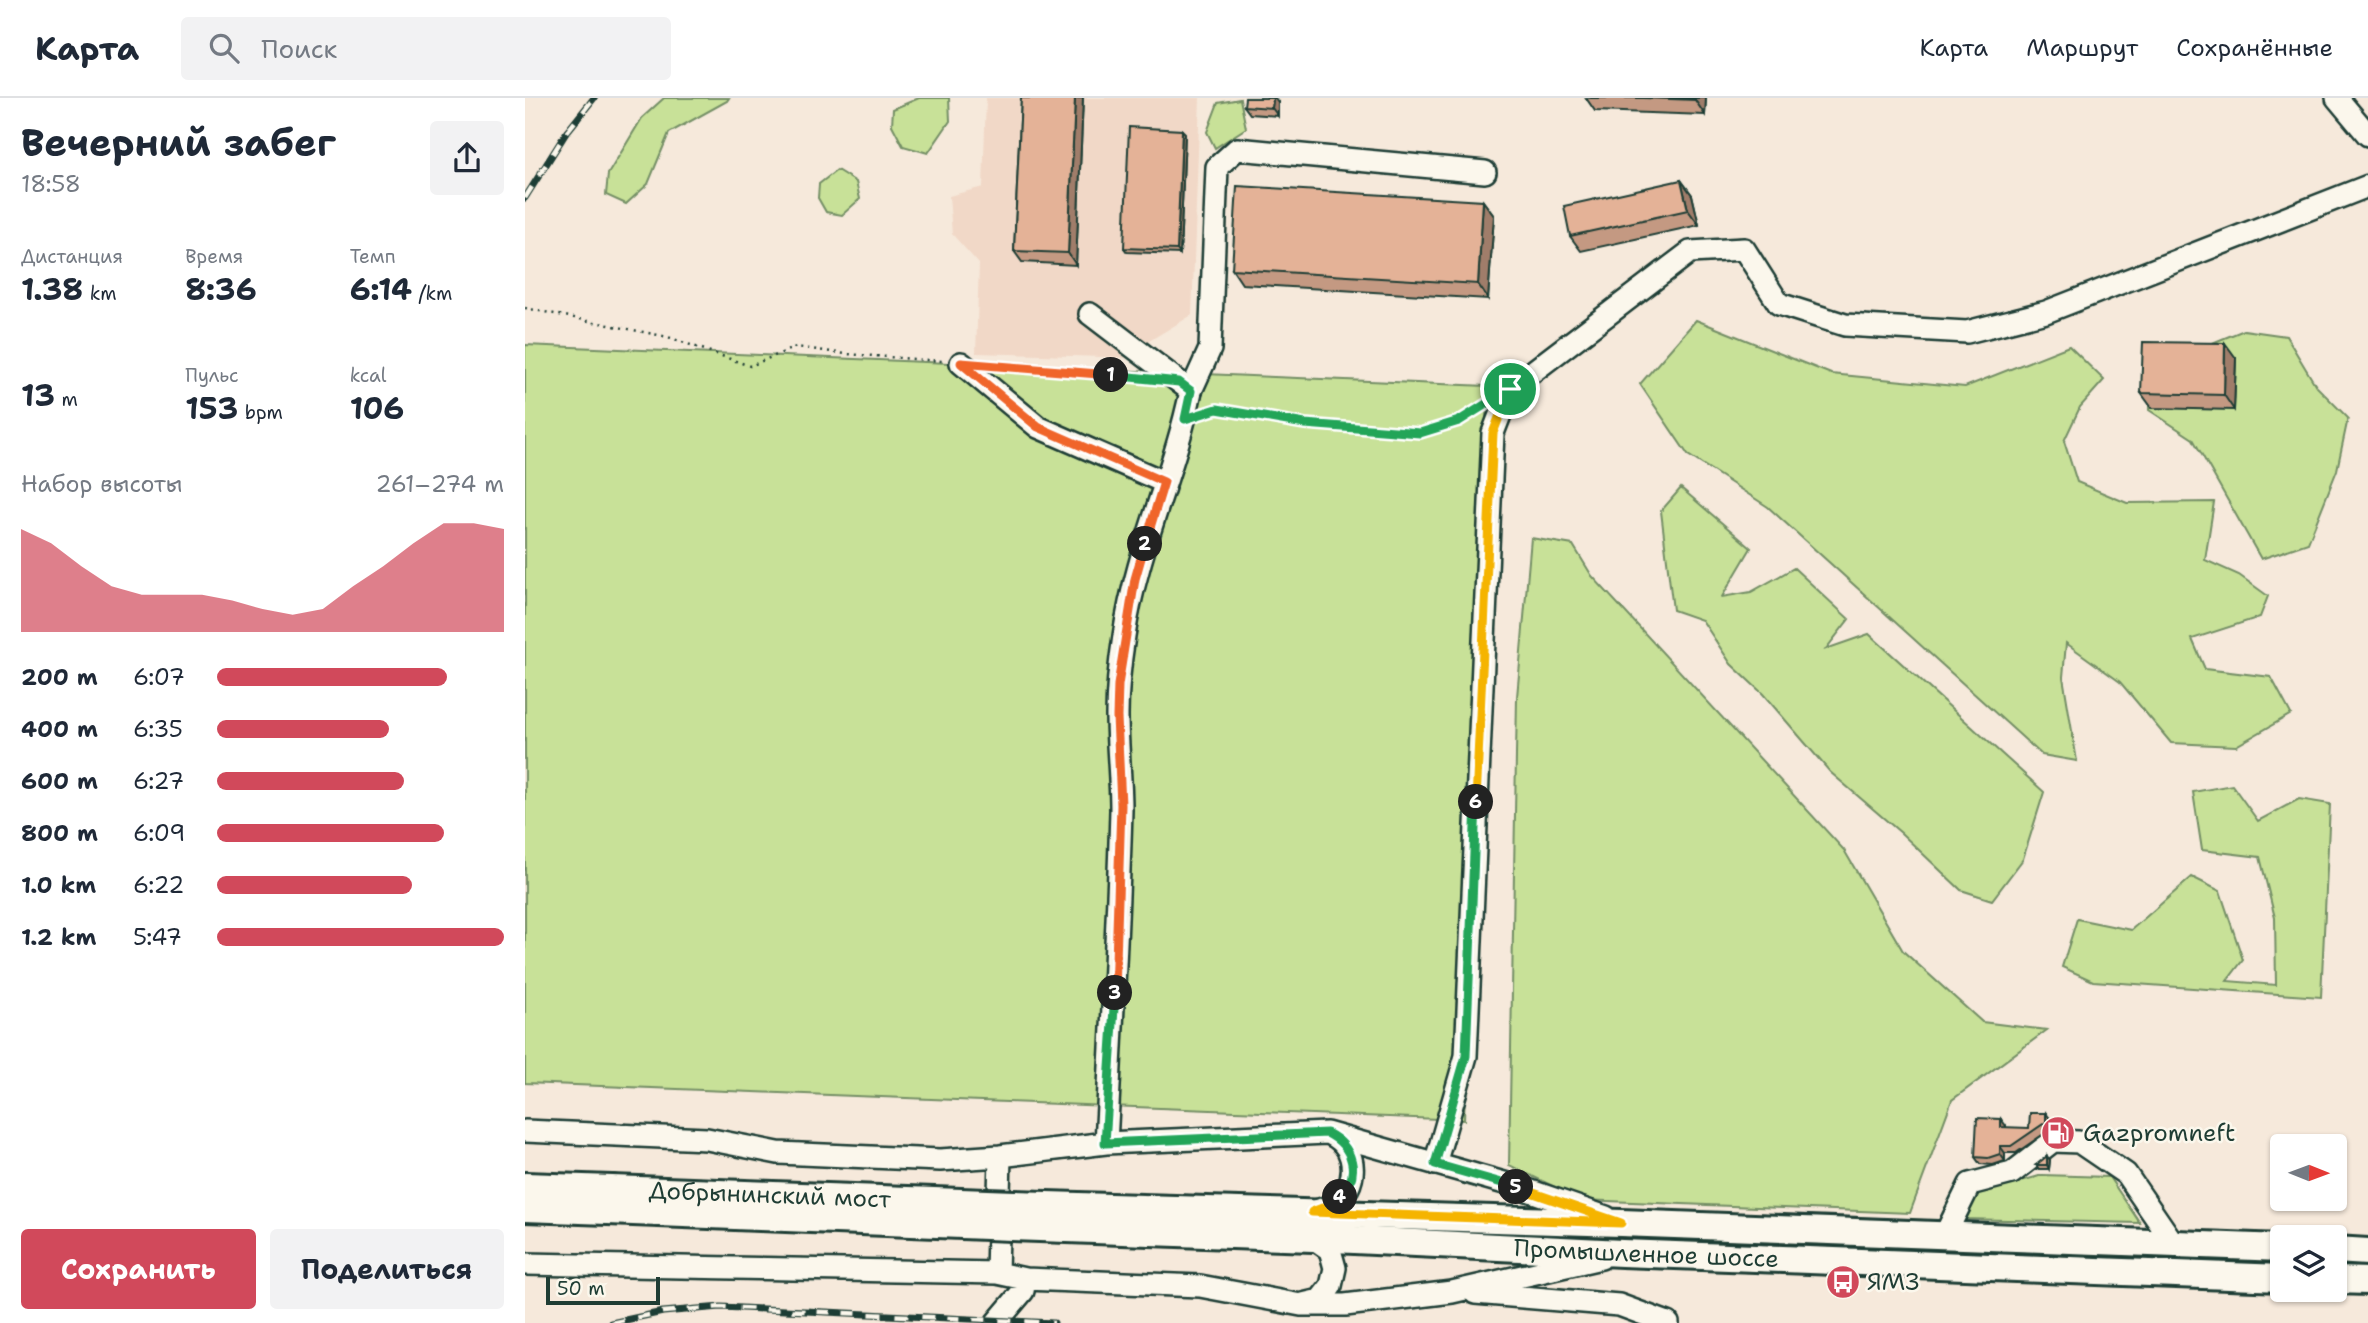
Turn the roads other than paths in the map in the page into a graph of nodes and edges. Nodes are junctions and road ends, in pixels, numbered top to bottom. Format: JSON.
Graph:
{"nodes":[{"id":1,"x":2337,"y":98,"type":"edge"},
{"id":2,"x":2368,"y":135,"type":"edge"},
{"id":3,"x":1485,"y":172,"type":"dead end"},
{"id":4,"x":2368,"y":186,"type":"edge"},
{"id":5,"x":1090,"y":314,"type":"dead end"},
{"id":6,"x":961,"y":363,"type":"road end"},
{"id":7,"x":1185,"y":386,"type":"junction"},
{"id":8,"x":1164,"y":482,"type":"junction"},
{"id":9,"x":525,"y":1131,"type":"edge"},
{"id":10,"x":1327,"y":1133,"type":"junction"},
{"id":11,"x":1105,"y":1143,"type":"junction"},
{"id":12,"x":1000,"y":1156,"type":"junction"},
{"id":13,"x":1435,"y":1164,"type":"junction"},
{"id":14,"x":525,"y":1186,"type":"edge"},
{"id":15,"x":525,"y":1208,"type":"edge"},
{"id":16,"x":1013,"y":1215,"type":"junction"},
{"id":17,"x":1621,"y":1223,"type":"junction"},
{"id":18,"x":1313,"y":1225,"type":"junction"},
{"id":19,"x":1945,"y":1235,"type":"junction"},
{"id":20,"x":2174,"y":1244,"type":"junction"},
{"id":21,"x":2270,"y":1248,"type":"edge"},
{"id":22,"x":2347,"y":1251,"type":"edge"},
{"id":23,"x":2368,"y":1252,"type":"edge"},
{"id":24,"x":1622,"y":1253,"type":"junction"},
{"id":25,"x":525,"y":1264,"type":"edge"},
{"id":26,"x":997,"y":1273,"type":"junction"},
{"id":27,"x":2270,"y":1278,"type":"edge"},
{"id":28,"x":1025,"y":1279,"type":"junction"},
{"id":29,"x":2347,"y":1280,"type":"edge"},
{"id":30,"x":2368,"y":1281,"type":"edge"},
{"id":31,"x":1451,"y":1292,"type":"junction"},
{"id":32,"x":1301,"y":1305,"type":"junction"},
{"id":33,"x":996,"y":1323,"type":"edge"},
{"id":34,"x":1668,"y":1323,"type":"edge"}],
"edges":[{"from":1,"to":2,"type":"street"},
{"from":3,"to":7,"type":"street"},
{"from":4,"to":13,"type":"street"},
{"from":5,"to":7,"type":"street"},
{"from":6,"to":8,"type":"street"},
{"from":7,"to":8,"type":"street"},
{"from":8,"to":11,"type":"street"},
{"from":9,"to":12,"type":"street"},
{"from":10,"to":11,"type":"street"},
{"from":10,"to":13,"type":"street"},
{"from":10,"to":18,"type":"street"},
{"from":11,"to":12,"type":"street"},
{"from":12,"to":26,"type":"street"},
{"from":13,"to":17,"type":"street"},
{"from":14,"to":16,"type":"main road","name":"Добрынинский мост","bridge":true},
{"from":15,"to":16,"type":"main road","name":"Добрынинский мост","bridge":true},
{"from":16,"to":18,"type":"main road","name":"Промышленное шоссе"},
{"from":17,"to":18,"type":"main road","name":"Промышленное шоссе"},
{"from":17,"to":19,"type":"main road","name":"Промышленное шоссе"},
{"from":18,"to":24,"type":"main road","name":"Промышленное шоссе"},
{"from":18,"to":32,"type":"street"},
{"from":19,"to":20,"type":"main road","name":"Промышленное шоссе"},
{"from":19,"to":20,"type":"street"},
{"from":20,"to":21,"type":"main road","name":"Промышленное шоссе"},
{"from":22,"to":23,"type":"main road"},
{"from":24,"to":27,"type":"main road","name":"Промышленное шоссе"},
{"from":24,"to":31,"type":"street"},
{"from":25,"to":26,"type":"street"},
{"from":26,"to":28,"type":"street"},
{"from":28,"to":32,"type":"street"},
{"from":28,"to":33,"type":"street"},
{"from":29,"to":30,"type":"main road"},
{"from":31,"to":32,"type":"street"},
{"from":31,"to":34,"type":"street"}]}
